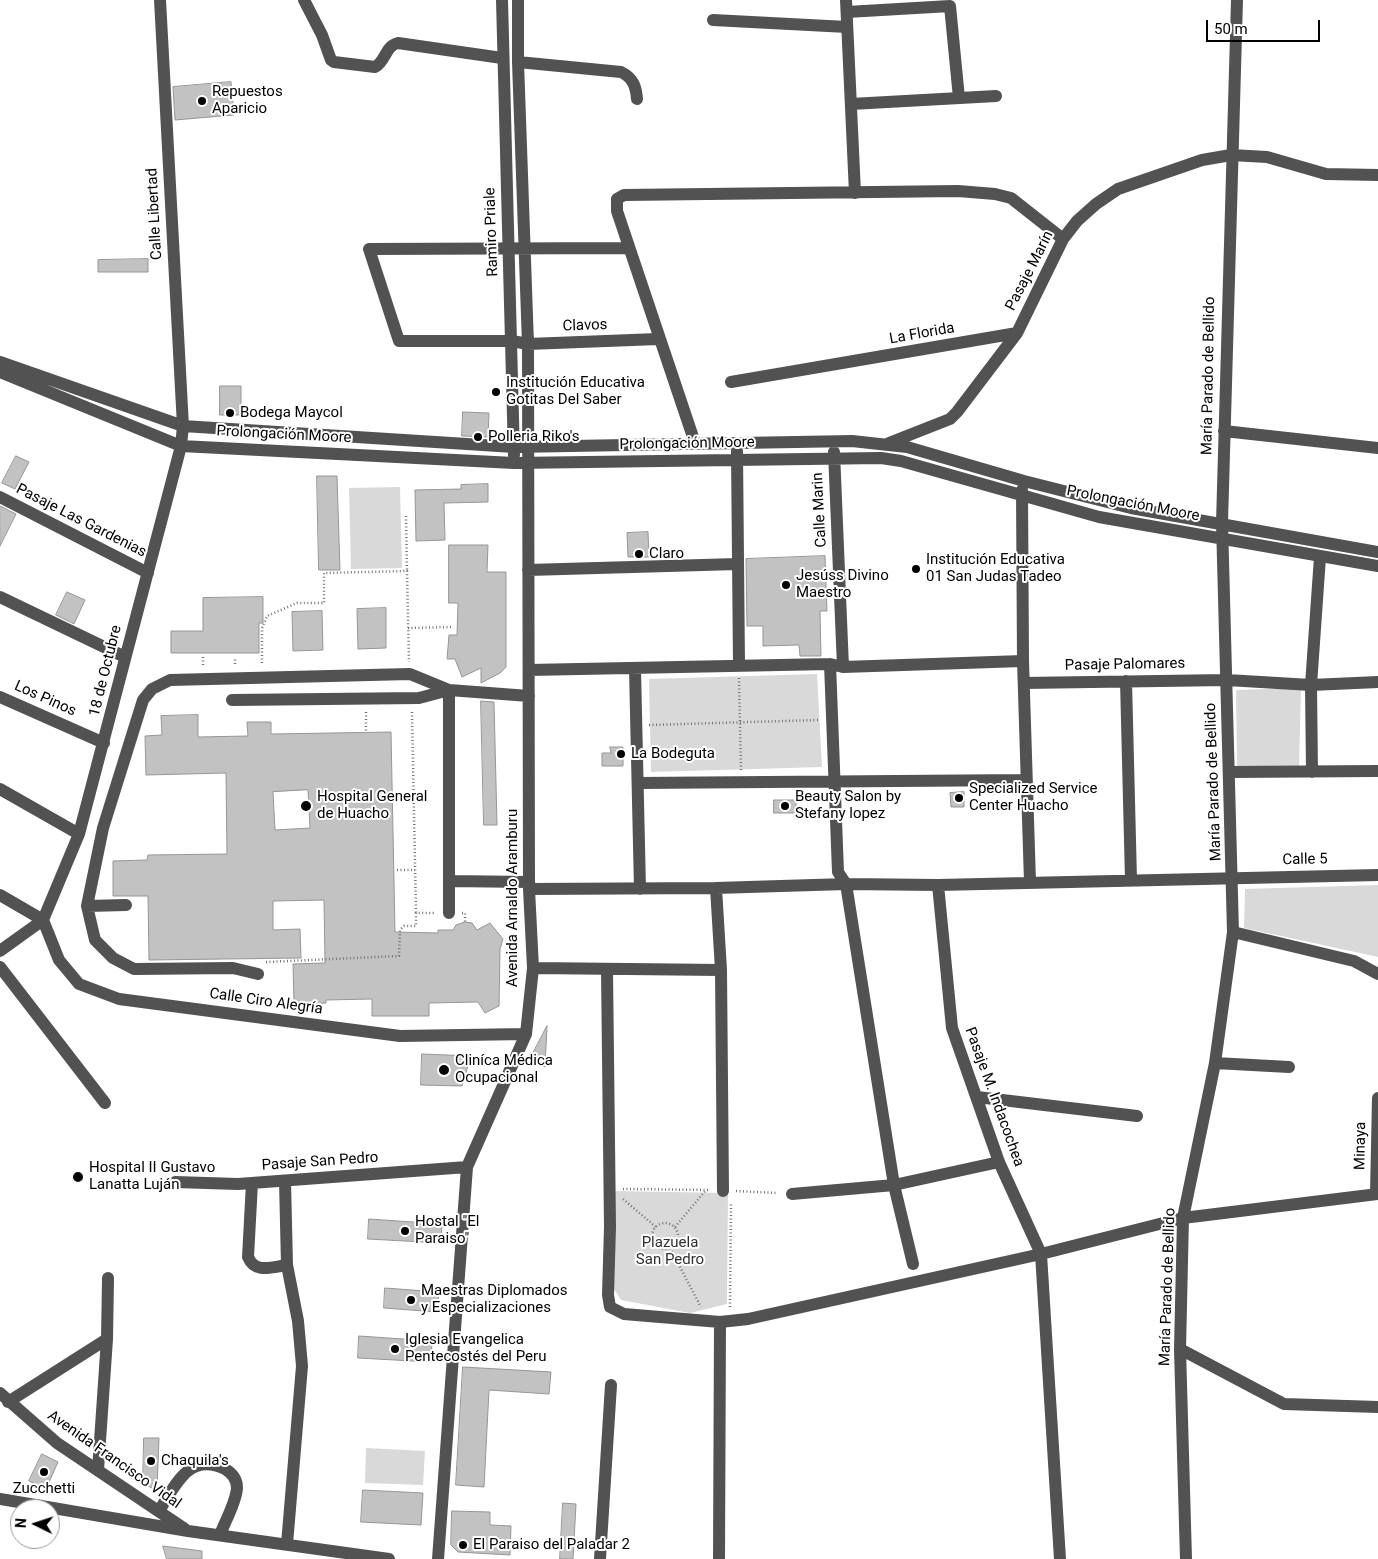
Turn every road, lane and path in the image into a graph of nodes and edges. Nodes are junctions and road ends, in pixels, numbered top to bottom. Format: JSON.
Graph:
{"nodes":[{"id":1,"x":160,"y":0,"type":"edge"},
{"id":2,"x":304,"y":0,"type":"edge"},
{"id":3,"x":502,"y":0,"type":"edge"},
{"id":4,"x":518,"y":0,"type":"edge"},
{"id":5,"x":1237,"y":0,"type":"edge"},
{"id":6,"x":846,"y":6,"type":"edge"},
{"id":7,"x":712,"y":20,"type":"dead end"},
{"id":8,"x":848,"y":27,"type":"junction"},
{"id":9,"x":502,"y":58,"type":"junction"},
{"id":10,"x":518,"y":62,"type":"junction"},
{"id":11,"x":996,"y":96,"type":"dead end"},
{"id":12,"x":959,"y":98,"type":"junction"},
{"id":13,"x":637,"y":99,"type":"dead end"},
{"id":14,"x":851,"y":104,"type":"junction"},
{"id":15,"x":1231,"y":155,"type":"junction"},
{"id":16,"x":1378,"y":175,"type":"edge"},
{"id":17,"x":855,"y":194,"type":"junction"},
{"id":18,"x":1063,"y":239,"type":"junction"},
{"id":19,"x":509,"y":248,"type":"junction"},
{"id":20,"x":628,"y":248,"type":"junction"},
{"id":21,"x":525,"y":249,"type":"junction"},
{"id":22,"x":1017,"y":333,"type":"junction"},
{"id":23,"x":658,"y":339,"type":"junction"},
{"id":24,"x":512,"y":341,"type":"junction"},
{"id":25,"x":528,"y":344,"type":"junction"},
{"id":26,"x":0,"y":362,"type":"edge"},
{"id":27,"x":0,"y":372,"type":"edge"},
{"id":28,"x":731,"y":382,"type":"dead end"},
{"id":29,"x":183,"y":426,"type":"junction"},
{"id":30,"x":1224,"y":431,"type":"junction"},
{"id":31,"x":834,"y":442,"type":"junction"},
{"id":32,"x":695,"y":443,"type":"junction"},
{"id":33,"x":737,"y":444,"type":"junction"},
{"id":34,"x":888,"y":444,"type":"junction"},
{"id":35,"x":181,"y":446,"type":"junction"},
{"id":36,"x":514,"y":447,"type":"junction"},
{"id":37,"x":528,"y":447,"type":"junction"},
{"id":38,"x":1378,"y":448,"type":"edge"},
{"id":39,"x":834,"y":458,"type":"junction"},
{"id":40,"x":881,"y":458,"type":"junction"},
{"id":41,"x":738,"y":459,"type":"junction"},
{"id":42,"x":528,"y":462,"type":"junction"},
{"id":43,"x":514,"y":463,"type":"junction"},
{"id":44,"x":1024,"y":481,"type":"junction"},
{"id":45,"x":1022,"y":496,"type":"junction"},
{"id":46,"x":0,"y":497,"type":"edge"},
{"id":47,"x":406,"y":516,"type":"dead end"},
{"id":48,"x":1222,"y":523,"type":"junction"},
{"id":49,"x":1222,"y":537,"type":"junction"},
{"id":50,"x":1378,"y":552,"type":"edge"},
{"id":51,"x":1320,"y":557,"type":"junction"},
{"id":52,"x":737,"y":564,"type":"junction"},
{"id":53,"x":1378,"y":566,"type":"edge"},
{"id":54,"x":528,"y":570,"type":"junction"},
{"id":55,"x":407,"y":571,"type":"junction"},
{"id":56,"x":148,"y":573,"type":"junction"},
{"id":57,"x":0,"y":596,"type":"edge"},
{"id":58,"x":453,"y":627,"type":"dead end"},
{"id":59,"x":408,"y":628,"type":"junction"},
{"id":60,"x":125,"y":658,"type":"junction"},
{"id":61,"x":1023,"y":661,"type":"junction"},
{"id":62,"x":830,"y":664,"type":"junction"},
{"id":63,"x":739,"y":666,"type":"junction"},
{"id":64,"x":843,"y":667,"type":"junction"},
{"id":65,"x":635,"y":669,"type":"junction"},
{"id":66,"x":529,"y":670,"type":"junction"},
{"id":67,"x":410,"y":674,"type":"junction"},
{"id":68,"x":262,"y":678,"type":"junction"},
{"id":69,"x":1228,"y":680,"type":"junction"},
{"id":70,"x":1126,"y":681,"type":"junction"},
{"id":71,"x":1378,"y":682,"type":"edge"},
{"id":72,"x":1024,"y":683,"type":"junction"},
{"id":73,"x":1311,"y":685,"type":"junction"},
{"id":74,"x":449,"y":690,"type":"junction"},
{"id":75,"x":529,"y":696,"type":"junction"},
{"id":76,"x":0,"y":697,"type":"edge"},
{"id":77,"x":365,"y":698,"type":"junction"},
{"id":78,"x":412,"y":698,"type":"junction"},
{"id":79,"x":232,"y":700,"type":"dead end"},
{"id":80,"x":832,"y":720,"type":"junction"},
{"id":81,"x":740,"y":722,"type":"junction"},
{"id":82,"x":636,"y":725,"type":"junction"},
{"id":83,"x":366,"y":732,"type":"dead end"},
{"id":84,"x":104,"y":743,"type":"junction"},
{"id":85,"x":1378,"y":771,"type":"edge"},
{"id":86,"x":1230,"y":772,"type":"junction"},
{"id":87,"x":1312,"y":772,"type":"junction"},
{"id":88,"x":835,"y":780,"type":"junction"},
{"id":89,"x":1026,"y":780,"type":"junction"},
{"id":90,"x":742,"y":782,"type":"junction"},
{"id":91,"x":638,"y":783,"type":"junction"},
{"id":92,"x":0,"y":790,"type":"edge"},
{"id":93,"x":392,"y":796,"type":"dead end"},
{"id":94,"x":414,"y":796,"type":"junction"},
{"id":95,"x":78,"y":834,"type":"junction"},
{"id":96,"x":397,"y":870,"type":"dead end"},
{"id":97,"x":415,"y":870,"type":"junction"},
{"id":98,"x":1378,"y":875,"type":"edge"},
{"id":99,"x":1233,"y":878,"type":"junction"},
{"id":100,"x":1132,"y":880,"type":"junction"},
{"id":101,"x":449,"y":881,"type":"junction"},
{"id":102,"x":1030,"y":882,"type":"junction"},
{"id":103,"x":846,"y":884,"type":"junction"},
{"id":104,"x":529,"y":885,"type":"junction"},
{"id":105,"x":938,"y":885,"type":"junction"},
{"id":106,"x":716,"y":888,"type":"junction"},
{"id":107,"x":640,"y":889,"type":"junction"},
{"id":108,"x":0,"y":895,"type":"edge"},
{"id":109,"x":126,"y":904,"type":"dead end"},
{"id":110,"x":87,"y":906,"type":"junction"},
{"id":111,"x":416,"y":913,"type":"junction"},
{"id":112,"x":449,"y":913,"type":"junction"},
{"id":113,"x":43,"y":920,"type":"junction"},
{"id":114,"x":465,"y":922,"type":"dead end"},
{"id":115,"x":1233,"y":932,"type":"junction"},
{"id":116,"x":0,"y":951,"type":"edge"},
{"id":117,"x":0,"y":966,"type":"edge"},
{"id":118,"x":533,"y":968,"type":"junction"},
{"id":119,"x":607,"y":970,"type":"junction"},
{"id":120,"x":721,"y":970,"type":"junction"},
{"id":121,"x":258,"y":974,"type":"joint"},
{"id":122,"x":1378,"y":974,"type":"edge"},
{"id":123,"x":526,"y":1034,"type":"junction"},
{"id":124,"x":1215,"y":1063,"type":"junction"},
{"id":125,"x":1289,"y":1067,"type":"dead end"},
{"id":126,"x":977,"y":1097,"type":"junction"},
{"id":127,"x":1378,"y":1098,"type":"edge"},
{"id":128,"x":105,"y":1103,"type":"dead end"},
{"id":129,"x":1137,"y":1116,"type":"dead end"},
{"id":130,"x":999,"y":1162,"type":"junction"},
{"id":131,"x":467,"y":1167,"type":"junction"},
{"id":132,"x":285,"y":1181,"type":"junction"},
{"id":133,"x":175,"y":1182,"type":"dead end"},
{"id":134,"x":252,"y":1183,"type":"junction"},
{"id":135,"x":894,"y":1185,"type":"junction"},
{"id":136,"x":610,"y":1189,"type":"junction"},
{"id":137,"x":706,"y":1190,"type":"junction"},
{"id":138,"x":727,"y":1191,"type":"junction"},
{"id":139,"x":792,"y":1194,"type":"joint"},
{"id":140,"x":1377,"y":1194,"type":"edge"},
{"id":141,"x":1183,"y":1218,"type":"junction"},
{"id":142,"x":656,"y":1227,"type":"junction"},
{"id":143,"x":675,"y":1227,"type":"junction"},
{"id":144,"x":670,"y":1248,"type":"junction"},
{"id":145,"x":1041,"y":1254,"type":"junction"},
{"id":146,"x":913,"y":1264,"type":"dead end"},
{"id":147,"x":287,"y":1265,"type":"junction"},
{"id":148,"x":108,"y":1278,"type":"dead end"},
{"id":149,"x":702,"y":1320,"type":"junction"},
{"id":150,"x":725,"y":1321,"type":"junction"},
{"id":151,"x":107,"y":1339,"type":"junction"},
{"id":152,"x":1180,"y":1348,"type":"junction"},
{"id":153,"x":612,"y":1385,"type":"dead end"},
{"id":154,"x":4,"y":1397,"type":"edge"},
{"id":155,"x":1378,"y":1407,"type":"edge"},
{"id":156,"x":98,"y":1470,"type":"junction"},
{"id":157,"x":0,"y":1499,"type":"edge"},
{"id":158,"x":159,"y":1511,"type":"junction"},
{"id":159,"x":188,"y":1531,"type":"junction"},
{"id":160,"x":220,"y":1535,"type":"junction"},
{"id":161,"x":287,"y":1544,"type":"junction"},
{"id":162,"x":389,"y":1559,"type":"edge"},
{"id":163,"x":438,"y":1559,"type":"edge"},
{"id":164,"x":600,"y":1559,"type":"edge"},
{"id":165,"x":719,"y":1559,"type":"edge"},
{"id":166,"x":1060,"y":1559,"type":"edge"},
{"id":167,"x":1186,"y":1559,"type":"edge"}],
"edges":[{"from":1,"to":29,"type":"street","name":"Calle Libertad"},
{"from":2,"to":9,"type":"street"},
{"from":3,"to":9,"type":"street","name":"Ramiro Priale"},
{"from":4,"to":10,"type":"street"},
{"from":5,"to":15,"type":"street","name":"María Parado de Bellido"},
{"from":6,"to":8,"type":"street"},
{"from":6,"to":12,"type":"street"},
{"from":7,"to":8,"type":"street"},
{"from":8,"to":14,"type":"street"},
{"from":9,"to":19,"type":"street","name":"Ramiro Priale"},
{"from":10,"to":13,"type":"street"},
{"from":10,"to":21,"type":"street"},
{"from":11,"to":12,"type":"street"},
{"from":12,"to":14,"type":"street"},
{"from":14,"to":17,"type":"street"},
{"from":15,"to":16,"type":"street","name":"Pasaje Marín"},
{"from":15,"to":18,"type":"street","name":"Pasaje Marín"},
{"from":15,"to":30,"type":"street","name":"María Parado de Bellido"},
{"from":17,"to":18,"type":"street"},
{"from":17,"to":20,"type":"street"},
{"from":18,"to":22,"type":"street","name":"Pasaje Marín"},
{"from":19,"to":21,"type":"street"},
{"from":19,"to":24,"type":"street","name":"Ramiro Priale"},
{"from":19,"to":24,"type":"street","name":"Clavos"},
{"from":20,"to":21,"type":"street"},
{"from":20,"to":23,"type":"street"},
{"from":21,"to":25,"type":"street"},
{"from":22,"to":28,"type":"street","name":"La Florida"},
{"from":22,"to":34,"type":"street","name":"Pasaje Marín"},
{"from":23,"to":25,"type":"street","name":"Clavos"},
{"from":23,"to":32,"type":"street"},
{"from":24,"to":25,"type":"street","name":"Clavos"},
{"from":24,"to":36,"type":"street","name":"Ramiro Priale"},
{"from":25,"to":37,"type":"street"},
{"from":26,"to":29,"type":"street","name":"Prolongación Moore"},
{"from":27,"to":35,"type":"street","name":"Prolongación Moore"},
{"from":29,"to":35,"type":"street","name":"18 de Octubre"},
{"from":29,"to":36,"type":"street","name":"Prolongación Moore"},
{"from":30,"to":38,"type":"street"},
{"from":30,"to":48,"type":"street","name":"María Parado de Bellido"},
{"from":31,"to":33,"type":"street","name":"Prolongación Moore"},
{"from":31,"to":34,"type":"street","name":"Prolongación Moore"},
{"from":31,"to":39,"type":"street","name":"Calle Marin"},
{"from":32,"to":33,"type":"street","name":"Prolongación Moore"},
{"from":32,"to":37,"type":"street","name":"Prolongación Moore"},
{"from":33,"to":41,"type":"street"},
{"from":34,"to":40,"type":"street"},
{"from":34,"to":44,"type":"street","name":"Prolongación Moore"},
{"from":35,"to":43,"type":"street","name":"Prolongación Moore"},
{"from":35,"to":56,"type":"street","name":"18 de Octubre"},
{"from":36,"to":37,"type":"street","name":"Prolongación Moore"},
{"from":36,"to":43,"type":"street","name":"Ramiro Priale"},
{"from":37,"to":42,"type":"street"},
{"from":39,"to":40,"type":"street","name":"Prolongación Moore"},
{"from":39,"to":41,"type":"street","name":"Prolongación Moore"},
{"from":39,"to":64,"type":"street","name":"Calle Marin"},
{"from":40,"to":45,"type":"street","name":"Prolongación Moore"},
{"from":41,"to":42,"type":"street","name":"Prolongación Moore"},
{"from":41,"to":52,"type":"street"},
{"from":42,"to":43,"type":"street","name":"Prolongación Moore"},
{"from":42,"to":54,"type":"street","name":"Avenida Arnaldo Aramburu"},
{"from":44,"to":45,"type":"street"},
{"from":44,"to":48,"type":"street","name":"Prolongación Moore"},
{"from":45,"to":49,"type":"street","name":"Prolongación Moore"},
{"from":45,"to":61,"type":"street"},
{"from":46,"to":56,"type":"street","name":"Pasaje Las Gardenias"},
{"from":47,"to":55,"type":"path"},
{"from":48,"to":49,"type":"street","name":"María Parado de Bellido"},
{"from":48,"to":50,"type":"street","name":"Prolongación Moore"},
{"from":49,"to":51,"type":"street","name":"Prolongación Moore"},
{"from":49,"to":69,"type":"street","name":"María Parado de Bellido"},
{"from":51,"to":53,"type":"street","name":"Prolongación Moore"},
{"from":51,"to":73,"type":"street"},
{"from":52,"to":54,"type":"street"},
{"from":52,"to":63,"type":"street"},
{"from":54,"to":66,"type":"street","name":"Avenida Arnaldo Aramburu"},
{"from":55,"to":59,"type":"path"},
{"from":55,"to":68,"type":"path"},
{"from":56,"to":60,"type":"street","name":"18 de Octubre"},
{"from":57,"to":60,"type":"street"},
{"from":58,"to":59,"type":"path"},
{"from":59,"to":67,"type":"path"},
{"from":60,"to":84,"type":"street","name":"18 de Octubre"},
{"from":61,"to":64,"type":"street"},
{"from":61,"to":72,"type":"street"},
{"from":62,"to":63,"type":"street"},
{"from":62,"to":64,"type":"street"},
{"from":62,"to":80,"type":"street"},
{"from":63,"to":65,"type":"street"},
{"from":63,"to":81,"type":"path"},
{"from":65,"to":66,"type":"street"},
{"from":65,"to":82,"type":"street"},
{"from":66,"to":75,"type":"street","name":"Avenida Arnaldo Aramburu"},
{"from":67,"to":68,"type":"street"},
{"from":67,"to":74,"type":"street"},
{"from":68,"to":110,"type":"street"},
{"from":69,"to":70,"type":"street","name":"Pasaje Palomares"},
{"from":69,"to":73,"type":"street","name":"Pasaje Palomares"},
{"from":69,"to":86,"type":"street","name":"María Parado de Bellido"},
{"from":70,"to":72,"type":"street","name":"Pasaje Palomares"},
{"from":70,"to":100,"type":"street"},
{"from":71,"to":73,"type":"street","name":"Pasaje Palomares"},
{"from":72,"to":89,"type":"street"},
{"from":73,"to":87,"type":"street"},
{"from":74,"to":75,"type":"street"},
{"from":74,"to":78,"type":"street"},
{"from":74,"to":101,"type":"street"},
{"from":75,"to":104,"type":"street","name":"Avenida Arnaldo Aramburu"},
{"from":76,"to":84,"type":"street","name":"Los Pinos"},
{"from":77,"to":78,"type":"street"},
{"from":77,"to":79,"type":"street"},
{"from":77,"to":83,"type":"path"},
{"from":78,"to":94,"type":"path"},
{"from":80,"to":81,"type":"path"},
{"from":80,"to":88,"type":"street"},
{"from":81,"to":82,"type":"path"},
{"from":81,"to":90,"type":"path"},
{"from":82,"to":91,"type":"street"},
{"from":84,"to":95,"type":"street","name":"18 de Octubre"},
{"from":85,"to":87,"type":"street"},
{"from":86,"to":87,"type":"street"},
{"from":86,"to":99,"type":"street","name":"María Parado de Bellido"},
{"from":88,"to":89,"type":"street"},
{"from":88,"to":90,"type":"street"},
{"from":88,"to":103,"type":"street"},
{"from":89,"to":102,"type":"street"},
{"from":90,"to":91,"type":"street"},
{"from":91,"to":107,"type":"street"},
{"from":92,"to":95,"type":"street"},
{"from":93,"to":94,"type":"path"},
{"from":94,"to":97,"type":"path"},
{"from":95,"to":113,"type":"street","name":"18 de Octubre"},
{"from":96,"to":97,"type":"path"},
{"from":97,"to":111,"type":"path"},
{"from":98,"to":99,"type":"street","name":"Calle 5"},
{"from":99,"to":100,"type":"street","name":"Calle 5"},
{"from":99,"to":115,"type":"street","name":"María Parado de Bellido"},
{"from":100,"to":102,"type":"street","name":"Calle 5"},
{"from":101,"to":104,"type":"street","name":"Calle 5"},
{"from":101,"to":112,"type":"street"},
{"from":102,"to":105,"type":"street","name":"Calle 5"},
{"from":103,"to":105,"type":"street","name":"Calle 5"},
{"from":103,"to":106,"type":"street","name":"Calle 5"},
{"from":103,"to":135,"type":"street"},
{"from":104,"to":107,"type":"street","name":"Calle 5"},
{"from":104,"to":118,"type":"street","name":"Avenida Arnaldo Aramburu"},
{"from":105,"to":126,"type":"street","name":"Pasaje M. Indacochea"},
{"from":106,"to":107,"type":"street","name":"Calle 5"},
{"from":106,"to":120,"type":"street"},
{"from":108,"to":113,"type":"street"},
{"from":109,"to":110,"type":"street"},
{"from":110,"to":121,"type":"street"},
{"from":111,"to":112,"type":"path"},
{"from":111,"to":121,"type":"path"},
{"from":112,"to":114,"type":"path"},
{"from":113,"to":116,"type":"street"},
{"from":113,"to":123,"type":"street","name":"Calle Ciro Alegría"},
{"from":115,"to":122,"type":"street"},
{"from":115,"to":124,"type":"street","name":"María Parado de Bellido"},
{"from":117,"to":128,"type":"street"},
{"from":118,"to":119,"type":"street"},
{"from":118,"to":123,"type":"street","name":"Avenida Arnaldo Aramburu"},
{"from":119,"to":120,"type":"street"},
{"from":119,"to":136,"type":"street"},
{"from":120,"to":138,"type":"street"},
{"from":123,"to":131,"type":"street","name":"Avenida Arnaldo Aramburu"},
{"from":124,"to":125,"type":"street"},
{"from":124,"to":141,"type":"street","name":"María Parado de Bellido"},
{"from":126,"to":129,"type":"street"},
{"from":126,"to":130,"type":"street","name":"Pasaje M. Indacochea"},
{"from":127,"to":140,"type":"street","name":"Minaya"},
{"from":130,"to":135,"type":"street"},
{"from":130,"to":145,"type":"street","name":"Pasaje M. Indacochea"},
{"from":131,"to":132,"type":"street","name":"Pasaje San Pedro"},
{"from":131,"to":163,"type":"street","name":"Avenida Arnaldo Aramburu"},
{"from":132,"to":134,"type":"street","name":"Pasaje San Pedro"},
{"from":132,"to":147,"type":"street"},
{"from":133,"to":134,"type":"street","name":"Pasaje San Pedro"},
{"from":134,"to":147,"type":"street"},
{"from":135,"to":139,"type":"street"},
{"from":135,"to":146,"type":"street"},
{"from":136,"to":137,"type":"path"},
{"from":136,"to":142,"type":"path"},
{"from":136,"to":149,"type":"street"},
{"from":137,"to":138,"type":"path"},
{"from":137,"to":143,"type":"path"},
{"from":138,"to":139,"type":"path"},
{"from":138,"to":150,"type":"path"},
{"from":140,"to":141,"type":"street"},
{"from":141,"to":145,"type":"street"},
{"from":141,"to":152,"type":"street","name":"María Parado de Bellido"},
{"from":142,"to":143,"type":"path"},
{"from":142,"to":144,"type":"path"},
{"from":143,"to":144,"type":"path"},
{"from":144,"to":149,"type":"path"},
{"from":145,"to":150,"type":"street"},
{"from":145,"to":166,"type":"street"},
{"from":147,"to":161,"type":"street"},
{"from":148,"to":151,"type":"street"},
{"from":149,"to":150,"type":"street"},
{"from":150,"to":165,"type":"street"},
{"from":151,"to":154,"type":"street"},
{"from":151,"to":156,"type":"street"},
{"from":152,"to":155,"type":"street"},
{"from":152,"to":167,"type":"street","name":"María Parado de Bellido"},
{"from":153,"to":164,"type":"street"},
{"from":154,"to":156,"type":"street","name":"Avenida Francisco Vidal"},
{"from":156,"to":158,"type":"street","name":"Avenida Francisco Vidal"},
{"from":157,"to":159,"type":"street"},
{"from":158,"to":159,"type":"street","name":"Avenida Francisco Vidal"},
{"from":158,"to":160,"type":"street"},
{"from":159,"to":160,"type":"street"},
{"from":160,"to":161,"type":"street"},
{"from":161,"to":162,"type":"street"}]}
